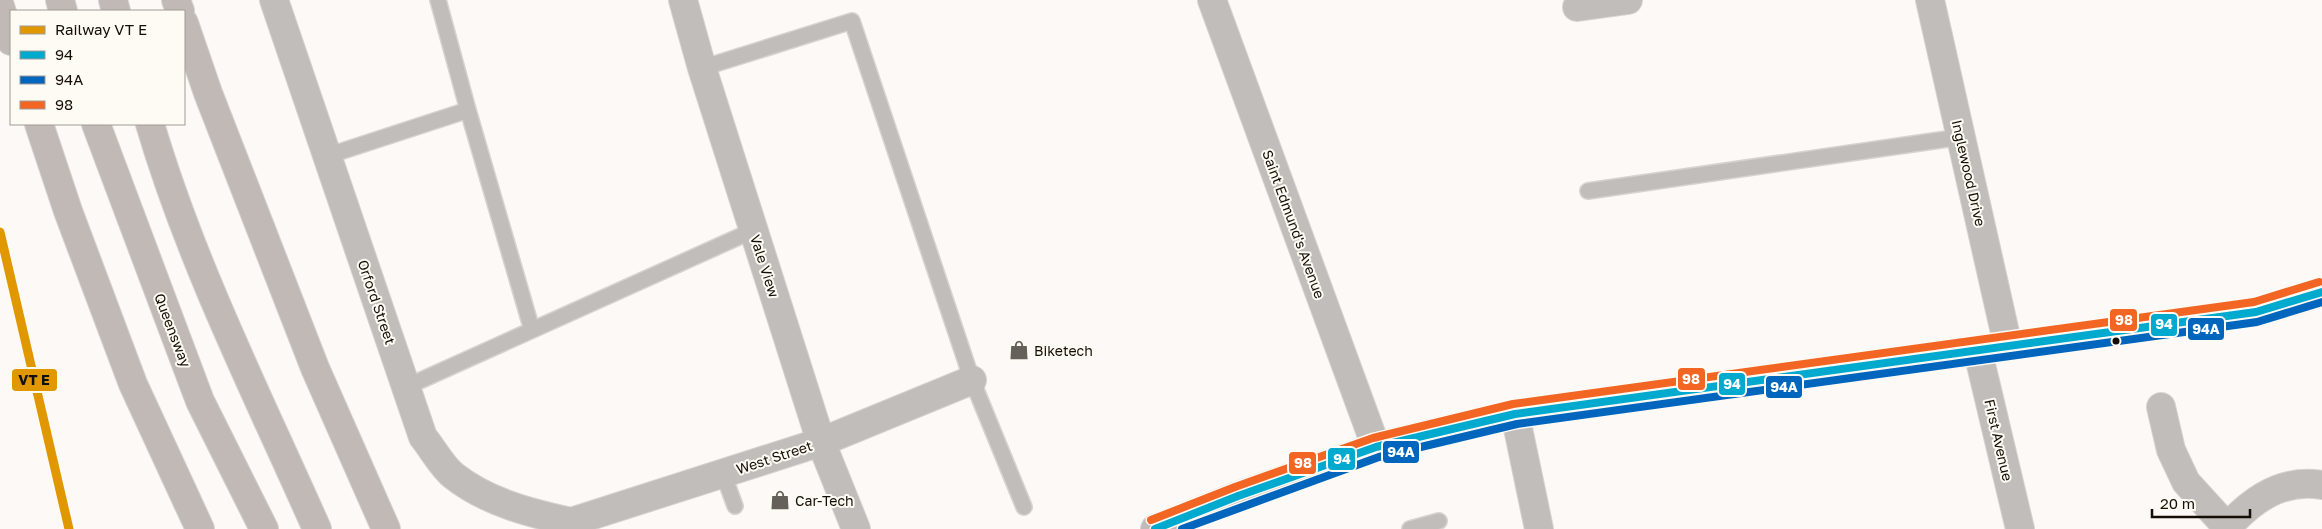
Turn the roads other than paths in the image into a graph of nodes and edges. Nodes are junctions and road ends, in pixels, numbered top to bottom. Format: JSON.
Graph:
{"nodes":[{"id":1,"x":274,"y":0,"type":"edge"},
{"id":2,"x":438,"y":0,"type":"edge"},
{"id":3,"x":683,"y":0,"type":"edge"},
{"id":4,"x":1212,"y":0,"type":"edge"},
{"id":5,"x":1628,"y":0,"type":"edge"},
{"id":6,"x":1930,"y":0,"type":"edge"},
{"id":7,"x":0,"y":6,"type":"edge"},
{"id":8,"x":1577,"y":7,"type":"dead end"},
{"id":9,"x":185,"y":26,"type":"edge"},
{"id":10,"x":10,"y":38,"type":"edge"},
{"id":11,"x":702,"y":68,"type":"junction"},
{"id":12,"x":468,"y":110,"type":"junction"},
{"id":13,"x":39,"y":125,"type":"edge"},
{"id":14,"x":96,"y":125,"type":"edge"},
{"id":15,"x":150,"y":125,"type":"edge"},
{"id":16,"x":1961,"y":137,"type":"junction"},
{"id":17,"x":327,"y":156,"type":"junction"},
{"id":18,"x":1588,"y":191,"type":"dead end"},
{"id":19,"x":754,"y":230,"type":"junction"},
{"id":20,"x":2322,"y":292,"type":"edge"},
{"id":21,"x":532,"y":330,"type":"junction"},
{"id":22,"x":2008,"y":346,"type":"junction"},
{"id":23,"x":1978,"y":352,"type":"junction"},
{"id":24,"x":972,"y":380,"type":"junction"},
{"id":25,"x":406,"y":387,"type":"junction"},
{"id":26,"x":2161,"y":407,"type":"dead end"},
{"id":27,"x":1515,"y":414,"type":"junction"},
{"id":28,"x":821,"y":442,"type":"junction"},
{"id":29,"x":1376,"y":447,"type":"junction"},
{"id":30,"x":723,"y":473,"type":"junction"},
{"id":31,"x":2322,"y":485,"type":"edge"},
{"id":32,"x":735,"y":506,"type":"dead end"},
{"id":33,"x":1024,"y":507,"type":"dead end"},
{"id":34,"x":1439,"y":521,"type":"dead end"},
{"id":35,"x":571,"y":522,"type":"joint"},
{"id":36,"x":2226,"y":528,"type":"edge"},
{"id":37,"x":200,"y":529,"type":"edge"},
{"id":38,"x":264,"y":529,"type":"edge"},
{"id":39,"x":317,"y":529,"type":"edge"},
{"id":40,"x":386,"y":529,"type":"edge"},
{"id":41,"x":856,"y":529,"type":"edge"},
{"id":42,"x":1155,"y":529,"type":"edge"},
{"id":43,"x":1410,"y":529,"type":"edge"},
{"id":44,"x":1540,"y":529,"type":"edge"},
{"id":45,"x":2020,"y":529,"type":"edge"}],
"edges":[{"from":1,"to":17,"type":"street","name":"Orford Street"},
{"from":2,"to":12,"type":"lane"},
{"from":3,"to":11,"type":"street","name":"Vale View"},
{"from":4,"to":29,"type":"street","name":"Saint Edmund's Avenue"},
{"from":5,"to":8,"type":"street"},
{"from":6,"to":16,"type":"street","name":"Inglewood Drive"},
{"from":7,"to":10,"type":"highway"},
{"from":9,"to":40,"type":"highway"},
{"from":11,"to":19,"type":"street","name":"Vale View"},
{"from":11,"to":24,"type":"lane"},
{"from":12,"to":17,"type":"lane"},
{"from":12,"to":21,"type":"lane"},
{"from":13,"to":37,"type":"highway"},
{"from":14,"to":38,"type":"highway","name":"Queensway"},
{"from":15,"to":39,"type":"highway"},
{"from":16,"to":18,"type":"lane"},
{"from":16,"to":22,"type":"street","name":"Inglewood Drive"},
{"from":17,"to":25,"type":"street","name":"Orford Street"},
{"from":19,"to":21,"type":"lane"},
{"from":19,"to":28,"type":"street","name":"Vale View"},
{"from":20,"to":22,"type":"main road"},
{"from":21,"to":25,"type":"lane"},
{"from":22,"to":23,"type":"main road"},
{"from":23,"to":27,"type":"main road"},
{"from":23,"to":45,"type":"street","name":"First Avenue"},
{"from":24,"to":28,"type":"street","name":"West Street"},
{"from":24,"to":33,"type":"lane"},
{"from":25,"to":35,"type":"street","name":"Orford Street"},
{"from":26,"to":36,"type":"street"},
{"from":27,"to":29,"type":"main road"},
{"from":27,"to":44,"type":"street"},
{"from":28,"to":30,"type":"street","name":"West Street"},
{"from":28,"to":41,"type":"street","name":"Vale View"},
{"from":29,"to":42,"type":"main road"},
{"from":30,"to":32,"type":"lane"},
{"from":30,"to":35,"type":"street","name":"West Street"},
{"from":31,"to":36,"type":"street"},
{"from":34,"to":43,"type":"lane"}]}
